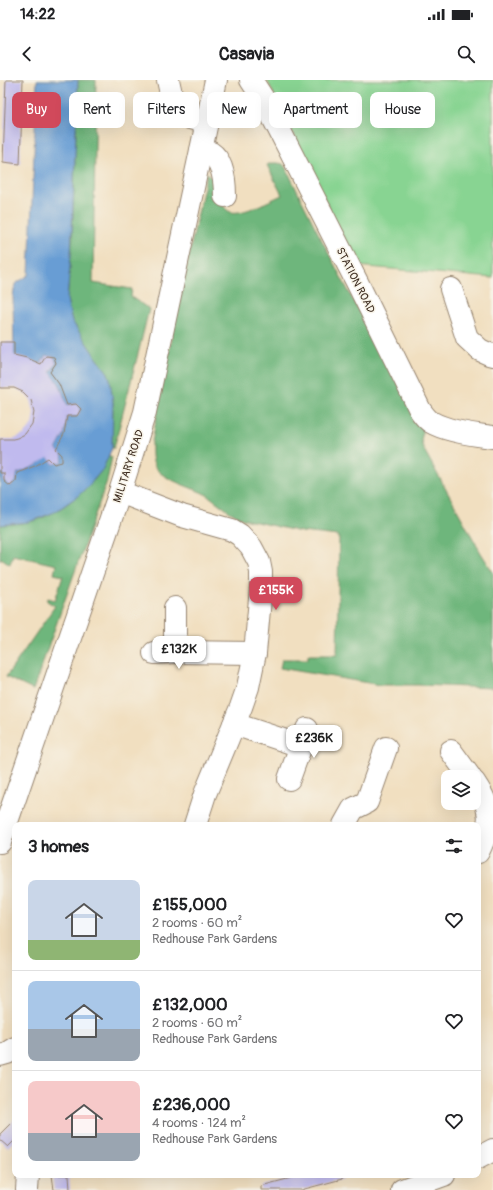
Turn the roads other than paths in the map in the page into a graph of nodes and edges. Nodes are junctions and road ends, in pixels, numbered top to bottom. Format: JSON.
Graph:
{"nodes":[{"id":1,"x":168,"y":80,"type":"edge"},
{"id":2,"x":216,"y":80,"type":"edge"},
{"id":3,"x":251,"y":80,"type":"edge"},
{"id":4,"x":213,"y":92,"type":"edge"},
{"id":5,"x":207,"y":123,"type":"joint"},
{"id":6,"x":201,"y":151,"type":"junction"},
{"id":7,"x":225,"y":196,"type":"dead end"},
{"id":8,"x":451,"y":289,"type":"dead end"},
{"id":9,"x":493,"y":355,"type":"edge"},
{"id":10,"x":493,"y":437,"type":"edge"},
{"id":11,"x":120,"y":492,"type":"junction"},
{"id":12,"x":176,"y":608,"type":"dead end"},
{"id":13,"x":255,"y":654,"type":"junction"},
{"id":14,"x":234,"y":724,"type":"junction"},
{"id":15,"x":386,"y":748,"type":"dead end"},
{"id":16,"x":451,"y":751,"type":"dead end"},
{"id":17,"x":465,"y":770,"type":"edge"},
{"id":18,"x":289,"y":779,"type":"dead end"},
{"id":19,"x":481,"y":789,"type":"edge"},
{"id":20,"x":490,"y":799,"type":"edge"},
{"id":21,"x":196,"y":822,"type":"edge"},
{"id":22,"x":346,"y":822,"type":"edge"},
{"id":23,"x":0,"y":842,"type":"edge"},
{"id":24,"x":485,"y":846,"type":"edge"},
{"id":25,"x":12,"y":1050,"type":"edge"},
{"id":26,"x":0,"y":1055,"type":"edge"},
{"id":27,"x":493,"y":1150,"type":"edge"},
{"id":28,"x":481,"y":1156,"type":"edge"},
{"id":29,"x":28,"y":1178,"type":"edge"},
{"id":30,"x":432,"y":1178,"type":"edge"},
{"id":31,"x":444,"y":1178,"type":"edge"},
{"id":32,"x":404,"y":1185,"type":"edge"},
{"id":33,"x":27,"y":1190,"type":"edge"},
{"id":34,"x":446,"y":1190,"type":"edge"}],
"edges":[{"from":1,"to":5,"type":"street"},
{"from":2,"to":4,"type":"street","name":"MILITARY ROAD"},
{"from":3,"to":10,"type":"street","name":"STATION ROAD"},
{"from":5,"to":6,"type":"street","name":"MILITARY ROAD"},
{"from":6,"to":7,"type":"street"},
{"from":6,"to":11,"type":"street","name":"MILITARY ROAD"},
{"from":8,"to":9,"type":"street"},
{"from":11,"to":13,"type":"street"},
{"from":11,"to":23,"type":"street","name":"MILITARY ROAD"},
{"from":12,"to":13,"type":"street"},
{"from":13,"to":14,"type":"street"},
{"from":14,"to":18,"type":"street"},
{"from":14,"to":21,"type":"street"},
{"from":15,"to":22,"type":"street"},
{"from":16,"to":17,"type":"street"},
{"from":19,"to":20,"type":"street"},
{"from":20,"to":24,"type":"street"},
{"from":25,"to":26,"type":"street"},
{"from":27,"to":28,"type":"street"},
{"from":29,"to":33,"type":"street"},
{"from":30,"to":32,"type":"street"},
{"from":31,"to":34,"type":"street"}]}
